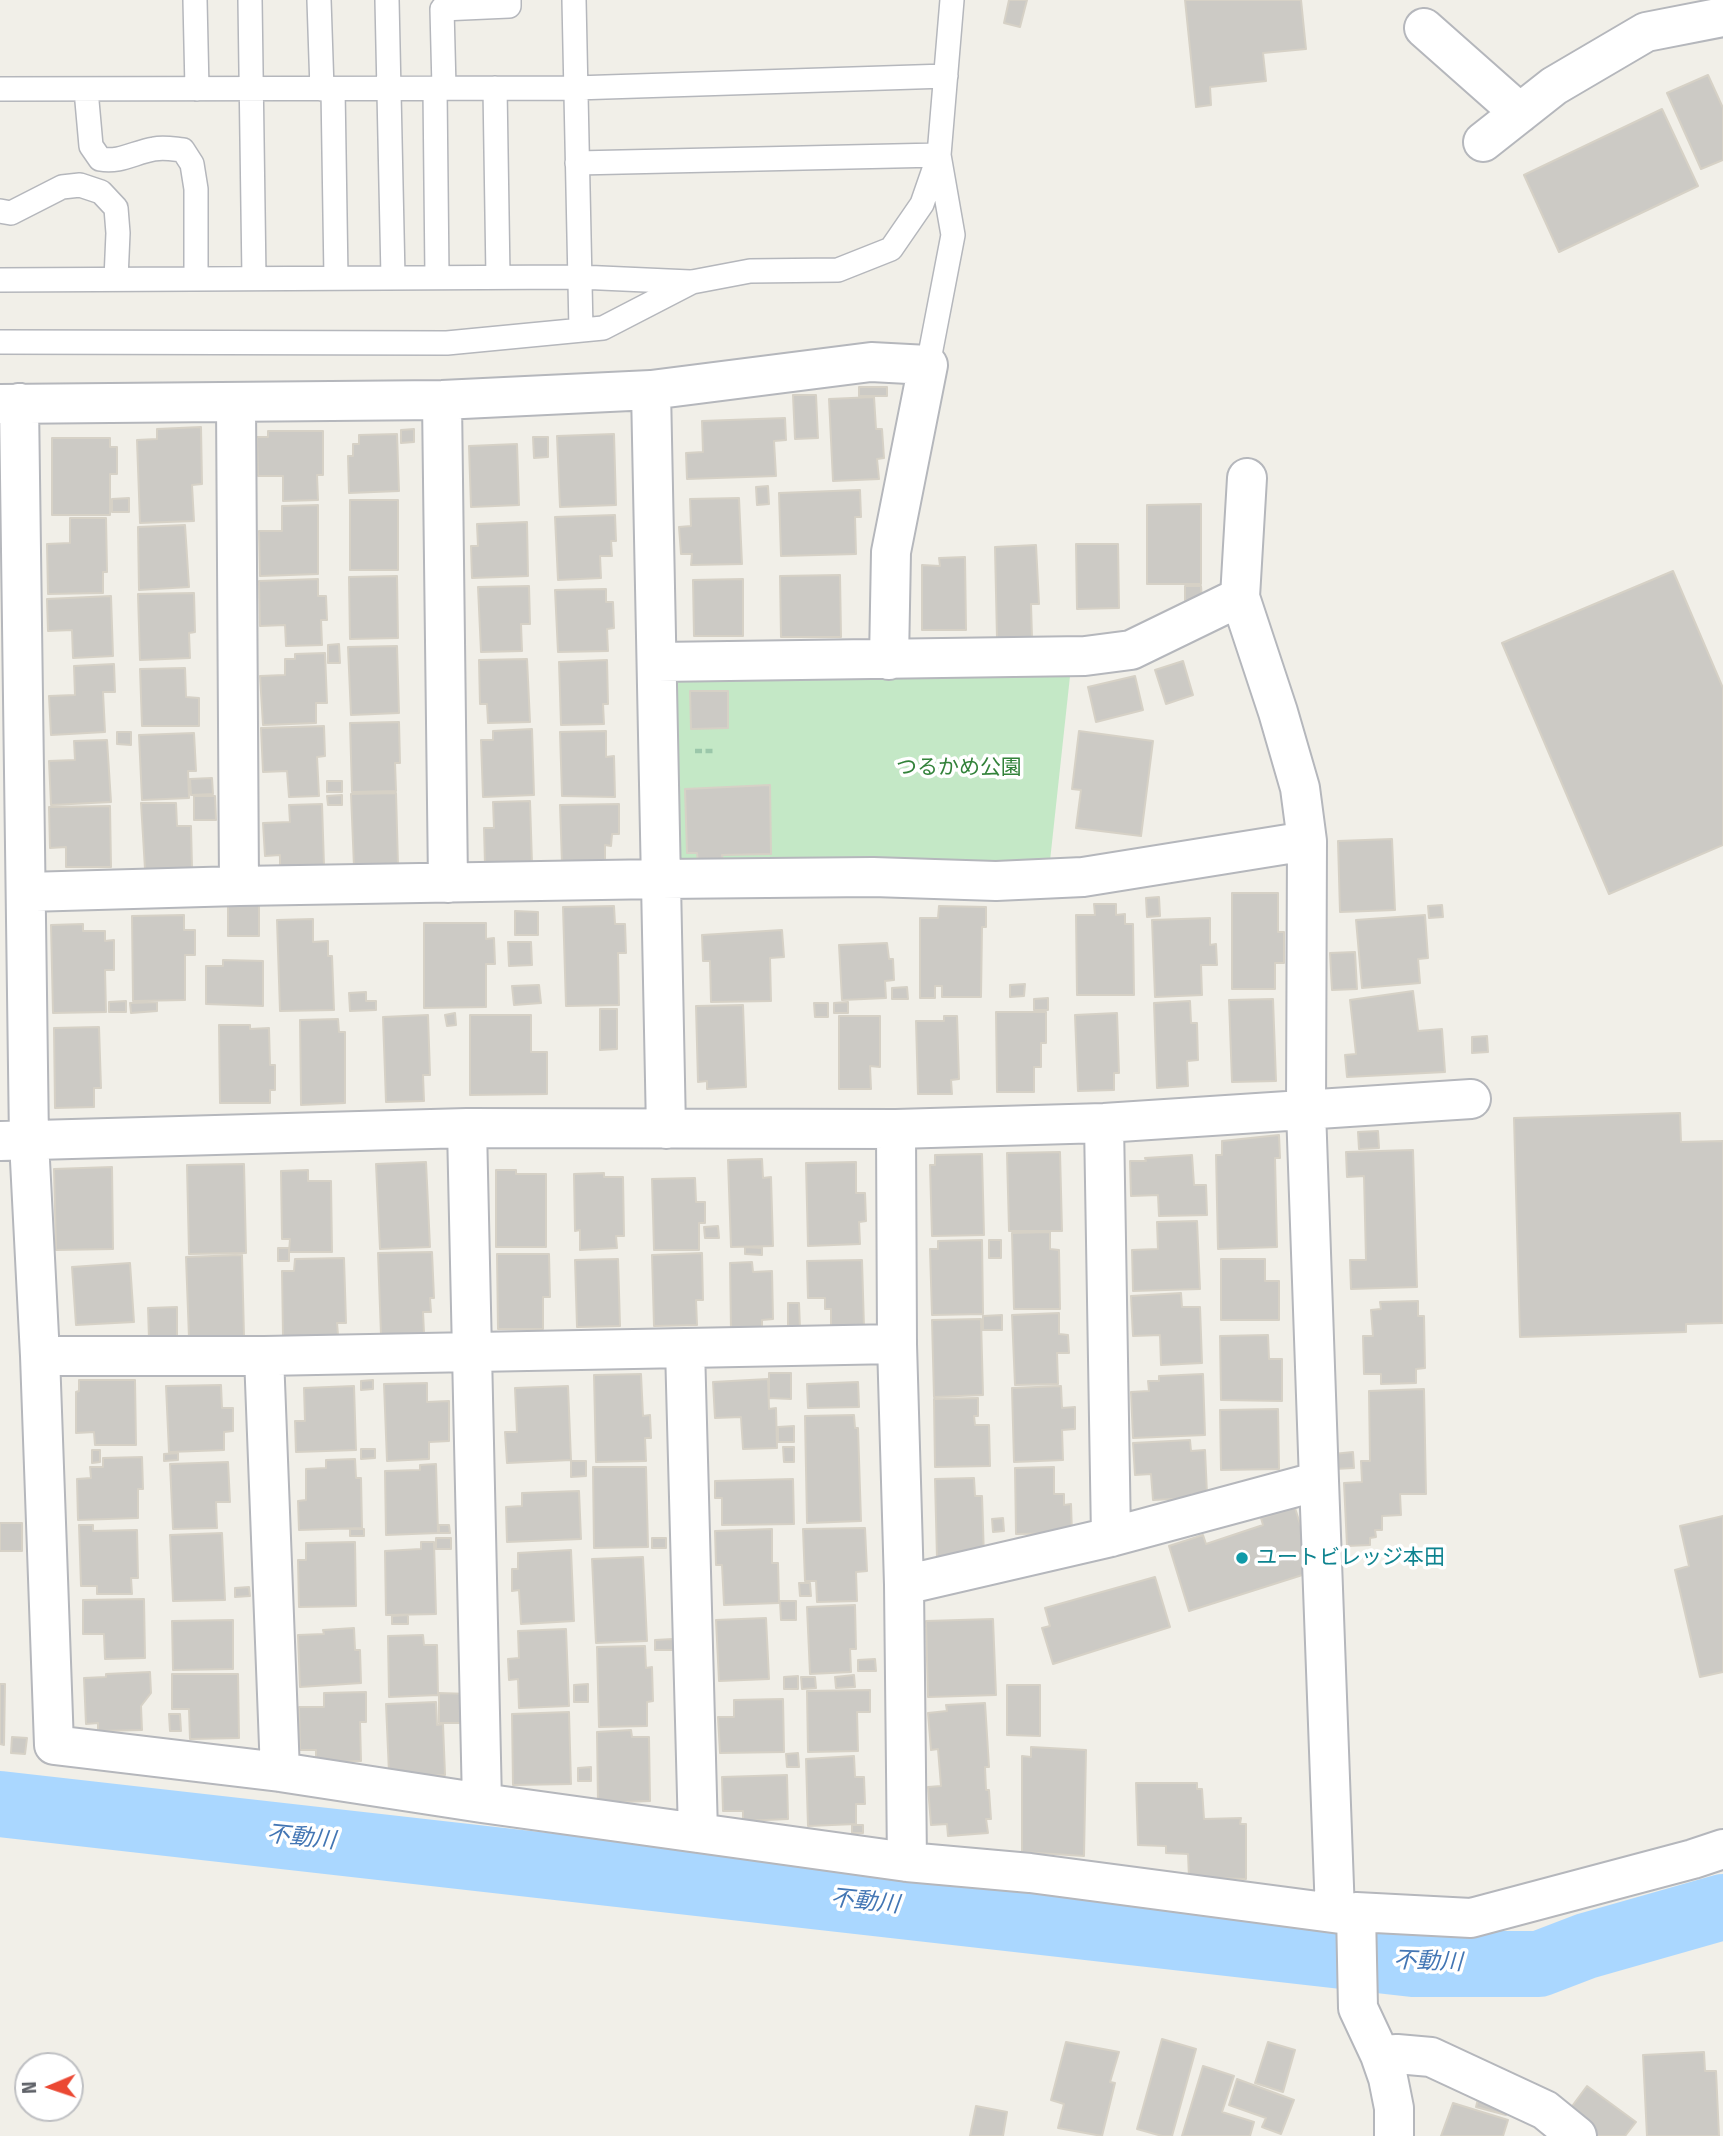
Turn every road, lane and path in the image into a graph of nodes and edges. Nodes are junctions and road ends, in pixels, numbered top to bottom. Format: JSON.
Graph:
{"nodes":[{"id":1,"x":195,"y":0,"type":"edge"},
{"id":2,"x":250,"y":0,"type":"edge"},
{"id":3,"x":319,"y":0,"type":"edge"},
{"id":4,"x":387,"y":0,"type":"edge"},
{"id":5,"x":509,"y":0,"type":"edge"},
{"id":6,"x":573,"y":0,"type":"edge"},
{"id":7,"x":952,"y":0,"type":"edge"},
{"id":8,"x":1723,"y":17,"type":"edge"},
{"id":9,"x":1424,"y":28,"type":"dead end"},
{"id":10,"x":946,"y":76,"type":"junction"},
{"id":11,"x":439,"y":88,"type":"junction"},
{"id":12,"x":495,"y":88,"type":"junction"},
{"id":13,"x":575,"y":88,"type":"junction"},
{"id":14,"x":0,"y":89,"type":"edge"},
{"id":15,"x":197,"y":89,"type":"junction"},
{"id":16,"x":251,"y":89,"type":"junction"},
{"id":17,"x":327,"y":89,"type":"junction"},
{"id":18,"x":389,"y":89,"type":"junction"},
{"id":19,"x":86,"y":90,"type":"junction"},
{"id":20,"x":1520,"y":113,"type":"junction"},
{"id":21,"x":1483,"y":142,"type":"dead end"},
{"id":22,"x":939,"y":155,"type":"junction"},
{"id":23,"x":577,"y":163,"type":"junction"},
{"id":24,"x":0,"y":211,"type":"edge"},
{"id":25,"x":393,"y":277,"type":"junction"},
{"id":26,"x":437,"y":277,"type":"junction"},
{"id":27,"x":498,"y":277,"type":"junction"},
{"id":28,"x":579,"y":277,"type":"junction"},
{"id":29,"x":196,"y":278,"type":"junction"},
{"id":30,"x":254,"y":278,"type":"junction"},
{"id":31,"x":336,"y":278,"type":"junction"},
{"id":32,"x":116,"y":279,"type":"junction"},
{"id":33,"x":0,"y":280,"type":"edge"},
{"id":34,"x":692,"y":282,"type":"junction"},
{"id":35,"x":581,"y":330,"type":"junction"},
{"id":36,"x":0,"y":342,"type":"edge"},
{"id":37,"x":928,"y":365,"type":"junction"},
{"id":38,"x":651,"y":390,"type":"junction"},
{"id":39,"x":442,"y":400,"type":"junction"},
{"id":40,"x":10,"y":403,"type":"edge"},
{"id":41,"x":236,"y":403,"type":"junction"},
{"id":42,"x":1247,"y":478,"type":"dead end"},
{"id":43,"x":1240,"y":597,"type":"junction"},
{"id":44,"x":889,"y":660,"type":"junction"},
{"id":45,"x":658,"y":663,"type":"junction"},
{"id":46,"x":1307,"y":841,"type":"junction"},
{"id":47,"x":661,"y":879,"type":"junction"},
{"id":48,"x":448,"y":883,"type":"junction"},
{"id":49,"x":239,"y":886,"type":"junction"},
{"id":50,"x":27,"y":892,"type":"junction"},
{"id":51,"x":1471,"y":1100,"type":"dead end"},
{"id":52,"x":1306,"y":1110,"type":"junction"},
{"id":53,"x":1104,"y":1124,"type":"junction"},
{"id":54,"x":467,"y":1128,"type":"junction"},
{"id":55,"x":666,"y":1129,"type":"junction"},
{"id":56,"x":896,"y":1129,"type":"junction"},
{"id":57,"x":14,"y":1141,"type":"edge"},
{"id":58,"x":897,"y":1344,"type":"junction"},
{"id":59,"x":685,"y":1348,"type":"junction"},
{"id":60,"x":472,"y":1351,"type":"junction"},
{"id":61,"x":40,"y":1356,"type":"junction"},
{"id":62,"x":264,"y":1356,"type":"junction"},
{"id":63,"x":1319,"y":1480,"type":"junction"},
{"id":64,"x":1111,"y":1538,"type":"junction"},
{"id":65,"x":904,"y":1585,"type":"junction"},
{"id":66,"x":279,"y":1772,"type":"junction"},
{"id":67,"x":482,"y":1803,"type":"junction"},
{"id":68,"x":698,"y":1833,"type":"junction"},
{"id":69,"x":1723,"y":1849,"type":"edge"},
{"id":70,"x":907,"y":1863,"type":"junction"},
{"id":71,"x":1349,"y":1921,"type":"junction"},
{"id":72,"x":1380,"y":2055,"type":"junction"},
{"id":73,"x":1394,"y":2136,"type":"edge"},
{"id":74,"x":1577,"y":2136,"type":"edge"}],
"edges":[{"from":1,"to":15,"type":"lane"},
{"from":2,"to":16,"type":"lane"},
{"from":3,"to":17,"type":"lane"},
{"from":4,"to":18,"type":"lane"},
{"from":5,"to":11,"type":"lane"},
{"from":6,"to":13,"type":"lane"},
{"from":7,"to":10,"type":"lane"},
{"from":8,"to":20,"type":"street"},
{"from":9,"to":20,"type":"street"},
{"from":10,"to":13,"type":"lane"},
{"from":10,"to":22,"type":"lane"},
{"from":11,"to":12,"type":"lane"},
{"from":11,"to":18,"type":"lane"},
{"from":11,"to":26,"type":"lane"},
{"from":12,"to":13,"type":"lane"},
{"from":12,"to":27,"type":"lane"},
{"from":13,"to":23,"type":"lane"},
{"from":14,"to":19,"type":"lane"},
{"from":15,"to":16,"type":"lane"},
{"from":15,"to":19,"type":"lane"},
{"from":16,"to":17,"type":"lane"},
{"from":16,"to":30,"type":"lane"},
{"from":17,"to":18,"type":"lane"},
{"from":17,"to":31,"type":"lane"},
{"from":18,"to":25,"type":"lane"},
{"from":19,"to":29,"type":"lane"},
{"from":20,"to":21,"type":"street"},
{"from":22,"to":23,"type":"lane"},
{"from":22,"to":34,"type":"lane"},
{"from":22,"to":37,"type":"lane"},
{"from":23,"to":28,"type":"lane"},
{"from":24,"to":32,"type":"lane"},
{"from":25,"to":26,"type":"lane"},
{"from":25,"to":31,"type":"lane"},
{"from":26,"to":27,"type":"lane"},
{"from":27,"to":28,"type":"lane"},
{"from":28,"to":34,"type":"lane"},
{"from":28,"to":35,"type":"lane"},
{"from":29,"to":30,"type":"lane"},
{"from":29,"to":32,"type":"lane"},
{"from":30,"to":31,"type":"lane"},
{"from":32,"to":33,"type":"lane"},
{"from":34,"to":35,"type":"lane"},
{"from":35,"to":36,"type":"lane"},
{"from":37,"to":38,"type":"street"},
{"from":37,"to":44,"type":"street"},
{"from":38,"to":39,"type":"street"},
{"from":38,"to":45,"type":"street"},
{"from":39,"to":41,"type":"street"},
{"from":39,"to":48,"type":"street"},
{"from":40,"to":41,"type":"street"},
{"from":40,"to":50,"type":"street"},
{"from":41,"to":49,"type":"street"},
{"from":42,"to":43,"type":"street"},
{"from":43,"to":44,"type":"street"},
{"from":43,"to":46,"type":"street"},
{"from":44,"to":45,"type":"street"},
{"from":45,"to":47,"type":"street"},
{"from":46,"to":47,"type":"street"},
{"from":46,"to":52,"type":"street"},
{"from":47,"to":48,"type":"street"},
{"from":47,"to":55,"type":"street"},
{"from":48,"to":49,"type":"street"},
{"from":49,"to":50,"type":"street"},
{"from":50,"to":57,"type":"street"},
{"from":51,"to":52,"type":"street"},
{"from":52,"to":53,"type":"street"},
{"from":52,"to":63,"type":"street"},
{"from":53,"to":56,"type":"street"},
{"from":53,"to":64,"type":"street"},
{"from":54,"to":55,"type":"street"},
{"from":54,"to":57,"type":"street"},
{"from":54,"to":60,"type":"street"},
{"from":55,"to":56,"type":"street"},
{"from":56,"to":58,"type":"street"},
{"from":57,"to":61,"type":"street"},
{"from":58,"to":59,"type":"street"},
{"from":58,"to":65,"type":"street"},
{"from":59,"to":60,"type":"street"},
{"from":59,"to":68,"type":"street"},
{"from":60,"to":62,"type":"street"},
{"from":60,"to":67,"type":"street"},
{"from":61,"to":62,"type":"street"},
{"from":61,"to":66,"type":"street"},
{"from":62,"to":66,"type":"street"},
{"from":63,"to":64,"type":"street"},
{"from":63,"to":71,"type":"street"},
{"from":64,"to":65,"type":"street"},
{"from":65,"to":70,"type":"street"},
{"from":66,"to":67,"type":"street"},
{"from":67,"to":68,"type":"street"},
{"from":68,"to":70,"type":"street"},
{"from":69,"to":71,"type":"street"},
{"from":70,"to":71,"type":"street"},
{"from":71,"to":72,"type":"street"},
{"from":72,"to":73,"type":"street"},
{"from":72,"to":74,"type":"street"}]}
